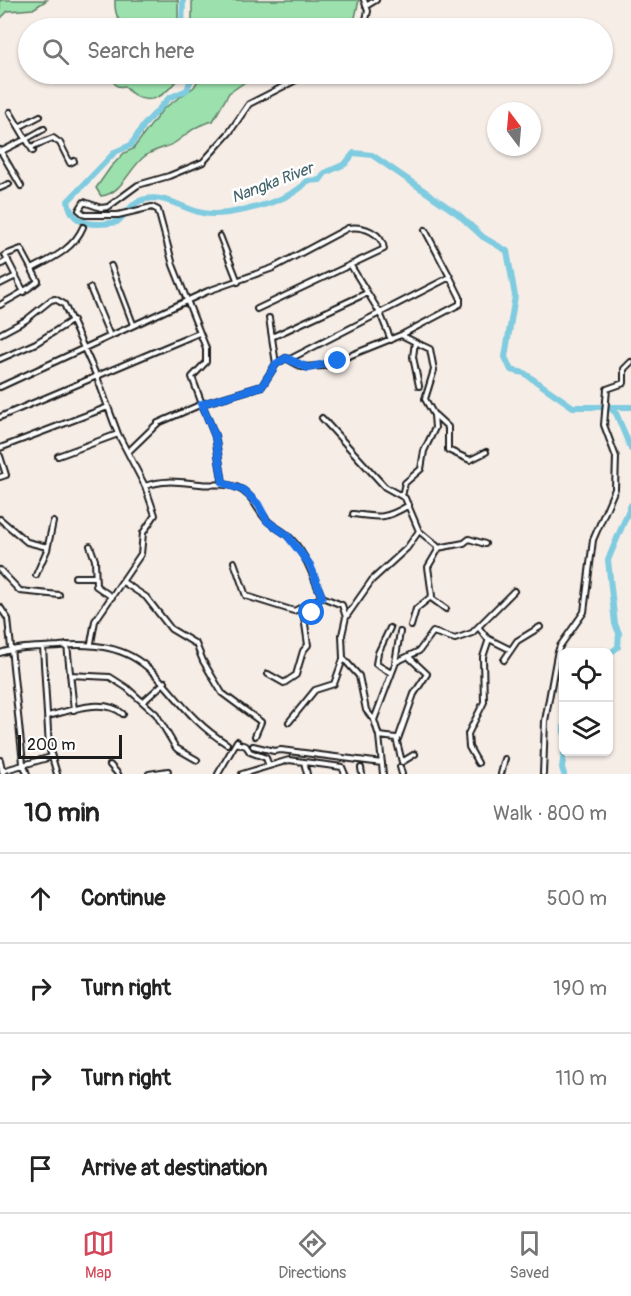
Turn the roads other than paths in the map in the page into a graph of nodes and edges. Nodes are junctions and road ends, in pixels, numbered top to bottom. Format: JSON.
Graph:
{"nodes":[{"id":1,"x":364,"y":0,"type":"edge"},
{"id":2,"x":376,"y":0,"type":"edge"},
{"id":3,"x":366,"y":6,"type":"junction"},
{"id":4,"x":366,"y":18,"type":"edge"},
{"id":5,"x":288,"y":84,"type":"edge"},
{"id":6,"x":10,"y":112,"type":"dead end"},
{"id":7,"x":40,"y":116,"type":"dead end"},
{"id":8,"x":19,"y":127,"type":"junction"},
{"id":9,"x":44,"y":129,"type":"dead end"},
{"id":10,"x":26,"y":138,"type":"junction"},
{"id":11,"x":0,"y":151,"type":"edge"},
{"id":12,"x":74,"y":161,"type":"dead end"},
{"id":13,"x":9,"y":184,"type":"dead end"},
{"id":14,"x":21,"y":186,"type":"dead end"},
{"id":15,"x":0,"y":188,"type":"edge"},
{"id":16,"x":83,"y":227,"type":"dead end"},
{"id":17,"x":425,"y":230,"type":"dead end"},
{"id":18,"x":220,"y":236,"type":"dead end"},
{"id":19,"x":9,"y":260,"type":"junction"},
{"id":20,"x":0,"y":265,"type":"edge"},
{"id":21,"x":111,"y":266,"type":"dead end"},
{"id":22,"x":351,"y":266,"type":"junction"},
{"id":23,"x":32,"y":269,"type":"junction"},
{"id":24,"x":16,"y":276,"type":"junction"},
{"id":25,"x":450,"y":277,"type":"junction"},
{"id":26,"x":238,"y":282,"type":"junction"},
{"id":27,"x":0,"y":284,"type":"edge"},
{"id":28,"x":90,"y":288,"type":"dead end"},
{"id":29,"x":24,"y":291,"type":"junction"},
{"id":30,"x":367,"y":293,"type":"junction"},
{"id":31,"x":189,"y":300,"type":"junction"},
{"id":32,"x":0,"y":305,"type":"edge"},
{"id":33,"x":257,"y":309,"type":"dead end"},
{"id":34,"x":380,"y":314,"type":"junction"},
{"id":35,"x":269,"y":318,"type":"dead end"},
{"id":36,"x":73,"y":320,"type":"junction"},
{"id":37,"x":133,"y":324,"type":"junction"},
{"id":38,"x":200,"y":333,"type":"junction"},
{"id":39,"x":0,"y":334,"type":"edge"},
{"id":40,"x":401,"y":335,"type":"junction"},
{"id":41,"x":110,"y":336,"type":"junction"},
{"id":42,"x":274,"y":336,"type":"junction"},
{"id":43,"x":391,"y":340,"type":"junction"},
{"id":44,"x":415,"y":342,"type":"junction"},
{"id":45,"x":85,"y":349,"type":"junction"},
{"id":46,"x":0,"y":359,"type":"edge"},
{"id":47,"x":290,"y":359,"type":"junction"},
{"id":48,"x":631,"y":362,"type":"edge"},
{"id":49,"x":276,"y":364,"type":"junction"},
{"id":50,"x":97,"y":377,"type":"junction"},
{"id":51,"x":0,"y":387,"type":"edge"},
{"id":52,"x":418,"y":387,"type":"dead end"},
{"id":53,"x":202,"y":404,"type":"junction"},
{"id":54,"x":108,"y":407,"type":"junction"},
{"id":55,"x":434,"y":415,"type":"junction"},
{"id":56,"x":0,"y":417,"type":"edge"},
{"id":57,"x":322,"y":417,"type":"dead end"},
{"id":58,"x":118,"y":434,"type":"junction"},
{"id":59,"x":0,"y":448,"type":"edge"},
{"id":60,"x":128,"y":452,"type":"junction"},
{"id":61,"x":486,"y":452,"type":"dead end"},
{"id":62,"x":0,"y":456,"type":"edge"},
{"id":63,"x":58,"y":456,"type":"dead end"},
{"id":64,"x":0,"y":477,"type":"edge"},
{"id":65,"x":223,"y":483,"type":"junction"},
{"id":66,"x":145,"y":486,"type":"junction"},
{"id":67,"x":402,"y":496,"type":"junction"},
{"id":68,"x":410,"y":505,"type":"junction"},
{"id":69,"x":353,"y":514,"type":"dead end"},
{"id":70,"x":0,"y":519,"type":"edge"},
{"id":71,"x":53,"y":522,"type":"dead end"},
{"id":72,"x":419,"y":531,"type":"junction"},
{"id":73,"x":485,"y":544,"type":"dead end"},
{"id":74,"x":90,"y":546,"type":"dead end"},
{"id":75,"x":47,"y":547,"type":"junction"},
{"id":76,"x":438,"y":548,"type":"junction"},
{"id":77,"x":234,"y":562,"type":"dead end"},
{"id":78,"x":0,"y":571,"type":"edge"},
{"id":79,"x":36,"y":575,"type":"dead end"},
{"id":80,"x":75,"y":577,"type":"dead end"},
{"id":81,"x":94,"y":577,"type":"junction"},
{"id":82,"x":123,"y":582,"type":"junction"},
{"id":83,"x":514,"y":591,"type":"dead end"},
{"id":84,"x":59,"y":595,"type":"dead end"},
{"id":85,"x":112,"y":597,"type":"junction"},
{"id":86,"x":322,"y":597,"type":"junction"},
{"id":87,"x":431,"y":598,"type":"junction"},
{"id":88,"x":316,"y":601,"type":"junction"},
{"id":89,"x":0,"y":607,"type":"edge"},
{"id":90,"x":446,"y":609,"type":"dead end"},
{"id":91,"x":346,"y":617,"type":"junction"},
{"id":92,"x":411,"y":626,"type":"dead end"},
{"id":93,"x":390,"y":627,"type":"dead end"},
{"id":94,"x":540,"y":627,"type":"dead end"},
{"id":95,"x":479,"y":628,"type":"junction"},
{"id":96,"x":400,"y":632,"type":"dead end"},
{"id":97,"x":489,"y":639,"type":"junction"},
{"id":98,"x":91,"y":644,"type":"junction"},
{"id":99,"x":67,"y":645,"type":"junction"},
{"id":100,"x":43,"y":647,"type":"junction"},
{"id":101,"x":11,"y":650,"type":"junction"},
{"id":102,"x":511,"y":650,"type":"junction"},
{"id":103,"x":0,"y":653,"type":"edge"},
{"id":104,"x":343,"y":658,"type":"junction"},
{"id":105,"x":410,"y":658,"type":"junction"},
{"id":106,"x":504,"y":660,"type":"dead end"},
{"id":107,"x":395,"y":664,"type":"junction"},
{"id":108,"x":268,"y":674,"type":"dead end"},
{"id":109,"x":391,"y":674,"type":"junction"},
{"id":110,"x":69,"y":675,"type":"junction"},
{"id":111,"x":165,"y":682,"type":"junction"},
{"id":112,"x":144,"y":701,"type":"junction"},
{"id":113,"x":74,"y":710,"type":"junction"},
{"id":114,"x":123,"y":714,"type":"dead end"},
{"id":115,"x":48,"y":716,"type":"junction"},
{"id":116,"x":374,"y":720,"type":"junction"},
{"id":117,"x":290,"y":722,"type":"dead end"},
{"id":118,"x":255,"y":736,"type":"dead end"},
{"id":119,"x":379,"y":736,"type":"junction"},
{"id":120,"x":398,"y":740,"type":"junction"},
{"id":121,"x":227,"y":744,"type":"dead end"},
{"id":122,"x":252,"y":746,"type":"dead end"},
{"id":123,"x":415,"y":754,"type":"dead end"},
{"id":124,"x":51,"y":757,"type":"junction"},
{"id":125,"x":505,"y":759,"type":"dead end"},
{"id":126,"x":0,"y":760,"type":"edge"},
{"id":127,"x":197,"y":760,"type":"dead end"},
{"id":128,"x":304,"y":762,"type":"junction"},
{"id":129,"x":23,"y":763,"type":"junction"},
{"id":130,"x":382,"y":763,"type":"junction"},
{"id":131,"x":478,"y":764,"type":"dead end"},
{"id":132,"x":110,"y":765,"type":"dead end"},
{"id":133,"x":269,"y":766,"type":"junction"},
{"id":134,"x":400,"y":767,"type":"dead end"},
{"id":135,"x":361,"y":768,"type":"dead end"},
{"id":136,"x":168,"y":771,"type":"dead end"},
{"id":137,"x":2,"y":772,"type":"edge"},
{"id":138,"x":27,"y":774,"type":"edge"},
{"id":139,"x":57,"y":774,"type":"edge"},
{"id":140,"x":118,"y":774,"type":"edge"},
{"id":141,"x":149,"y":774,"type":"edge"},
{"id":142,"x":219,"y":774,"type":"edge"},
{"id":143,"x":242,"y":774,"type":"edge"},
{"id":144,"x":306,"y":774,"type":"edge"},
{"id":145,"x":345,"y":774,"type":"edge"},
{"id":146,"x":362,"y":774,"type":"edge"},
{"id":147,"x":383,"y":774,"type":"edge"},
{"id":148,"x":402,"y":774,"type":"edge"},
{"id":149,"x":501,"y":774,"type":"edge"},
{"id":150,"x":543,"y":774,"type":"edge"}],
"edges":[{"from":1,"to":3,"type":"street"},
{"from":2,"to":3,"type":"street"},
{"from":3,"to":4,"type":"street"},
{"from":5,"to":31,"type":"street"},
{"from":6,"to":8,"type":"street"},
{"from":7,"to":8,"type":"street"},
{"from":8,"to":10,"type":"street"},
{"from":9,"to":10,"type":"street"},
{"from":10,"to":11,"type":"street"},
{"from":10,"to":12,"type":"street"},
{"from":11,"to":14,"type":"street"},
{"from":13,"to":15,"type":"street"},
{"from":16,"to":23,"type":"street"},
{"from":17,"to":25,"type":"street"},
{"from":18,"to":26,"type":"street"},
{"from":19,"to":20,"type":"street"},
{"from":19,"to":23,"type":"street"},
{"from":19,"to":24,"type":"street"},
{"from":21,"to":37,"type":"street"},
{"from":22,"to":26,"type":"street"},
{"from":22,"to":30,"type":"street"},
{"from":22,"to":33,"type":"street"},
{"from":23,"to":29,"type":"street"},
{"from":24,"to":27,"type":"street"},
{"from":24,"to":29,"type":"street"},
{"from":25,"to":34,"type":"street"},
{"from":25,"to":40,"type":"street"},
{"from":26,"to":31,"type":"street"},
{"from":28,"to":41,"type":"street"},
{"from":29,"to":32,"type":"street"},
{"from":30,"to":34,"type":"street"},
{"from":30,"to":42,"type":"street"},
{"from":31,"to":37,"type":"street"},
{"from":31,"to":38,"type":"street"},
{"from":34,"to":43,"type":"street"},
{"from":34,"to":47,"type":"street"},
{"from":35,"to":42,"type":"street"},
{"from":36,"to":39,"type":"street"},
{"from":36,"to":45,"type":"street"},
{"from":36,"to":46,"type":"street"},
{"from":37,"to":41,"type":"street"},
{"from":38,"to":50,"type":"street"},
{"from":38,"to":53,"type":"street"},
{"from":40,"to":43,"type":"street"},
{"from":40,"to":44,"type":"street"},
{"from":41,"to":45,"type":"street"},
{"from":42,"to":49,"type":"street"},
{"from":43,"to":47,"type":"street"},
{"from":44,"to":52,"type":"street"},
{"from":44,"to":55,"type":"street"},
{"from":45,"to":50,"type":"street"},
{"from":45,"to":51,"type":"street"},
{"from":47,"to":49,"type":"street"},
{"from":48,"to":150,"type":"street"},
{"from":49,"to":53,"type":"street"},
{"from":50,"to":54,"type":"street"},
{"from":50,"to":56,"type":"street"},
{"from":53,"to":60,"type":"street"},
{"from":53,"to":65,"type":"street"},
{"from":54,"to":58,"type":"street"},
{"from":54,"to":59,"type":"street"},
{"from":55,"to":61,"type":"street"},
{"from":55,"to":67,"type":"street"},
{"from":57,"to":67,"type":"street"},
{"from":58,"to":60,"type":"street"},
{"from":58,"to":63,"type":"street"},
{"from":60,"to":66,"type":"street"},
{"from":62,"to":64,"type":"street"},
{"from":65,"to":66,"type":"street"},
{"from":65,"to":86,"type":"street"},
{"from":66,"to":82,"type":"street"},
{"from":67,"to":68,"type":"street"},
{"from":68,"to":69,"type":"street"},
{"from":68,"to":72,"type":"street"},
{"from":70,"to":75,"type":"street"},
{"from":71,"to":75,"type":"street"},
{"from":72,"to":76,"type":"street"},
{"from":72,"to":91,"type":"street"},
{"from":73,"to":76,"type":"street"},
{"from":74,"to":81,"type":"street"},
{"from":75,"to":79,"type":"street"},
{"from":76,"to":87,"type":"street"},
{"from":77,"to":88,"type":"street"},
{"from":78,"to":84,"type":"street"},
{"from":80,"to":81,"type":"street"},
{"from":81,"to":85,"type":"street"},
{"from":82,"to":85,"type":"street"},
{"from":82,"to":118,"type":"street"},
{"from":83,"to":95,"type":"street"},
{"from":85,"to":98,"type":"street"},
{"from":86,"to":88,"type":"street"},
{"from":86,"to":91,"type":"street"},
{"from":87,"to":90,"type":"street"},
{"from":87,"to":92,"type":"street"},
{"from":88,"to":108,"type":"street"},
{"from":89,"to":101,"type":"street"},
{"from":91,"to":104,"type":"street"},
{"from":93,"to":109,"type":"street"},
{"from":94,"to":102,"type":"street"},
{"from":95,"to":97,"type":"street"},
{"from":95,"to":105,"type":"street"},
{"from":96,"to":107,"type":"street"},
{"from":97,"to":102,"type":"street"},
{"from":97,"to":131,"type":"street"},
{"from":98,"to":99,"type":"street"},
{"from":98,"to":111,"type":"street"},
{"from":99,"to":100,"type":"street"},
{"from":99,"to":110,"type":"street"},
{"from":100,"to":101,"type":"street"},
{"from":100,"to":115,"type":"street"},
{"from":101,"to":103,"type":"street"},
{"from":101,"to":129,"type":"street"},
{"from":102,"to":106,"type":"street"},
{"from":104,"to":116,"type":"street"},
{"from":104,"to":117,"type":"street"},
{"from":105,"to":107,"type":"street"},
{"from":105,"to":120,"type":"street"},
{"from":107,"to":109,"type":"street"},
{"from":109,"to":116,"type":"street"},
{"from":110,"to":112,"type":"street"},
{"from":110,"to":113,"type":"street"},
{"from":111,"to":112,"type":"street"},
{"from":111,"to":121,"type":"street"},
{"from":112,"to":127,"type":"street"},
{"from":113,"to":114,"type":"street"},
{"from":113,"to":115,"type":"street"},
{"from":115,"to":124,"type":"street"},
{"from":116,"to":119,"type":"street"},
{"from":119,"to":120,"type":"street"},
{"from":119,"to":130,"type":"street"},
{"from":120,"to":123,"type":"street"},
{"from":122,"to":130,"type":"street"},
{"from":124,"to":129,"type":"street"},
{"from":124,"to":139,"type":"street"},
{"from":125,"to":149,"type":"street"},
{"from":126,"to":137,"type":"street"},
{"from":128,"to":133,"type":"street"},
{"from":128,"to":144,"type":"street"},
{"from":128,"to":145,"type":"street"},
{"from":129,"to":137,"type":"street"},
{"from":129,"to":138,"type":"street"},
{"from":130,"to":147,"type":"street"},
{"from":132,"to":140,"type":"street"},
{"from":133,"to":142,"type":"street"},
{"from":133,"to":143,"type":"street"},
{"from":134,"to":148,"type":"street"},
{"from":135,"to":146,"type":"street"},
{"from":136,"to":141,"type":"street"}]}
